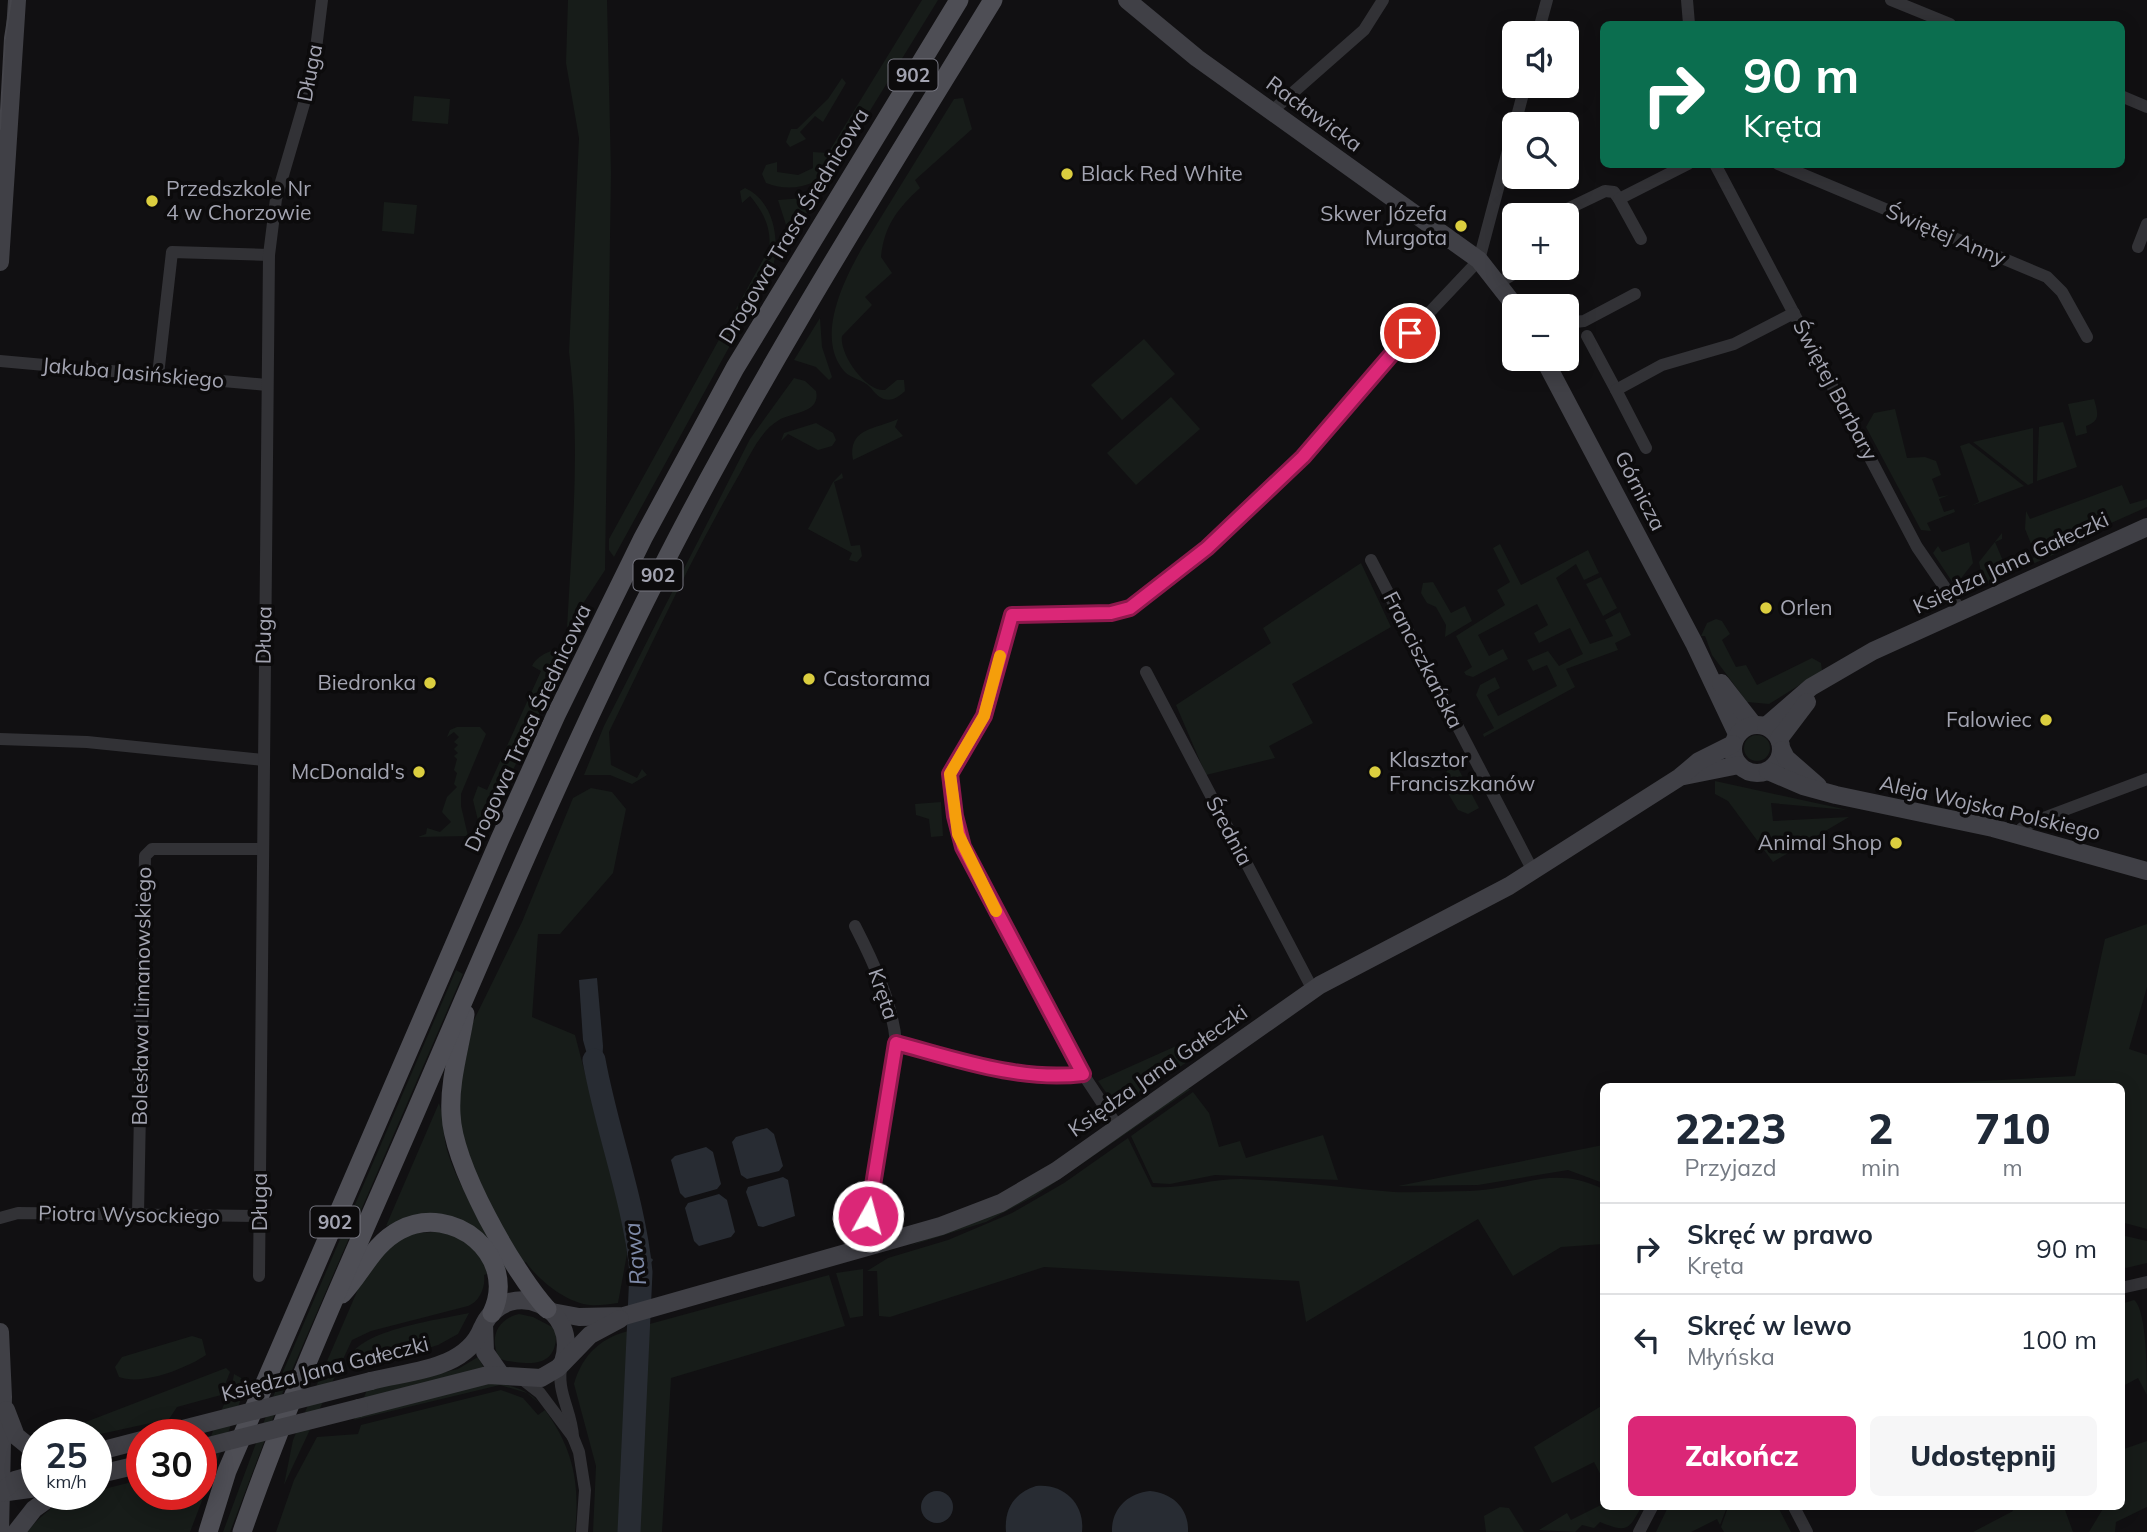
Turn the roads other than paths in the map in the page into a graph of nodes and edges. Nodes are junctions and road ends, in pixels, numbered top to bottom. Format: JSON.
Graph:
{"nodes":[{"id":1,"x":17,"y":0,"type":"edge"},
{"id":2,"x":322,"y":0,"type":"edge"},
{"id":3,"x":959,"y":0,"type":"edge"},
{"id":4,"x":993,"y":0,"type":"edge"},
{"id":5,"x":1383,"y":0,"type":"edge"},
{"id":6,"x":1546,"y":0,"type":"edge"},
{"id":7,"x":1688,"y":0,"type":"edge"},
{"id":8,"x":1891,"y":0,"type":"edge"},
{"id":9,"x":1133,"y":2,"type":"edge"},
{"id":10,"x":1541,"y":21,"type":"edge"},
{"id":11,"x":1689,"y":21,"type":"edge"},
{"id":12,"x":1943,"y":21,"type":"edge"},
{"id":13,"x":2125,"y":98,"type":"edge"},
{"id":14,"x":2147,"y":107,"type":"edge"},
{"id":15,"x":1272,"y":111,"type":"junction"},
{"id":16,"x":1680,"y":168,"type":"edge"},
{"id":17,"x":1718,"y":168,"type":"edge"},
{"id":18,"x":1788,"y":168,"type":"edge"},
{"id":19,"x":1502,"y":172,"type":"edge"},
{"id":20,"x":1619,"y":199,"type":"junction"},
{"id":21,"x":1579,"y":203,"type":"edge"},
{"id":22,"x":2147,"y":224,"type":"edge"},
{"id":23,"x":1641,"y":239,"type":"dead end"},
{"id":24,"x":2138,"y":247,"type":"dead end"},
{"id":25,"x":268,"y":256,"type":"junction"},
{"id":26,"x":1479,"y":260,"type":"junction"},
{"id":27,"x":0,"y":262,"type":"edge"},
{"id":28,"x":1504,"y":280,"type":"edge"},
{"id":29,"x":1499,"y":283,"type":"junction"},
{"id":30,"x":1507,"y":294,"type":"edge"},
{"id":31,"x":1635,"y":294,"type":"dead end"},
{"id":32,"x":1794,"y":313,"type":"junction"},
{"id":33,"x":1579,"y":322,"type":"edge"},
{"id":34,"x":1587,"y":336,"type":"dead end"},
{"id":35,"x":2087,"y":337,"type":"dead end"},
{"id":36,"x":0,"y":361,"type":"edge"},
{"id":37,"x":1550,"y":371,"type":"edge"},
{"id":38,"x":158,"y":375,"type":"junction"},
{"id":39,"x":267,"y":385,"type":"junction"},
{"id":40,"x":1616,"y":390,"type":"junction"},
{"id":41,"x":1646,"y":447,"type":"dead end"},
{"id":42,"x":2147,"y":527,"type":"edge"},
{"id":43,"x":1371,"y":560,"type":"dead end"},
{"id":44,"x":1962,"y":611,"type":"junction"},
{"id":45,"x":1895,"y":642,"type":"junction"},
{"id":46,"x":1695,"y":645,"type":"junction"},
{"id":47,"x":1146,"y":672,"type":"dead end"},
{"id":48,"x":1760,"y":725,"type":"junction"},
{"id":49,"x":0,"y":739,"type":"edge"},
{"id":50,"x":1735,"y":739,"type":"junction"},
{"id":51,"x":1781,"y":744,"type":"junction"},
{"id":52,"x":263,"y":760,"type":"junction"},
{"id":53,"x":1739,"y":765,"type":"junction"},
{"id":54,"x":1769,"y":771,"type":"junction"},
{"id":55,"x":1681,"y":777,"type":"junction"},
{"id":56,"x":2147,"y":779,"type":"edge"},
{"id":57,"x":1823,"y":790,"type":"junction"},
{"id":58,"x":2017,"y":834,"type":"junction"},
{"id":59,"x":262,"y":849,"type":"junction"},
{"id":60,"x":1533,"y":871,"type":"junction"},
{"id":61,"x":2147,"y":871,"type":"edge"},
{"id":62,"x":855,"y":926,"type":"dead end"},
{"id":63,"x":470,"y":985,"type":"junction"},
{"id":64,"x":1313,"y":990,"type":"junction"},
{"id":65,"x":896,"y":1043,"type":"junction"},
{"id":66,"x":1083,"y":1074,"type":"junction"},
{"id":67,"x":1118,"y":1128,"type":"junction"},
{"id":68,"x":138,"y":1214,"type":"junction"},
{"id":69,"x":260,"y":1216,"type":"junction"},
{"id":70,"x":0,"y":1218,"type":"edge"},
{"id":71,"x":870,"y":1247,"type":"junction"},
{"id":72,"x":259,"y":1276,"type":"dead end"},
{"id":73,"x":2147,"y":1282,"type":"edge"},
{"id":74,"x":2125,"y":1287,"type":"edge"},
{"id":75,"x":333,"y":1303,"type":"junction"},
{"id":76,"x":550,"y":1311,"type":"junction"},
{"id":77,"x":624,"y":1316,"type":"junction"},
{"id":78,"x":488,"y":1319,"type":"junction"},
{"id":79,"x":0,"y":1332,"type":"edge"},
{"id":80,"x":563,"y":1363,"type":"junction"},
{"id":81,"x":501,"y":1375,"type":"junction"},
{"id":82,"x":522,"y":1378,"type":"junction"},
{"id":83,"x":3,"y":1397,"type":"junction"},
{"id":84,"x":217,"y":1420,"type":"edge"},
{"id":85,"x":573,"y":1437,"type":"junction"},
{"id":86,"x":21,"y":1440,"type":"edge"},
{"id":87,"x":217,"y":1444,"type":"edge"},
{"id":88,"x":21,"y":1478,"type":"edge"},
{"id":89,"x":21,"y":1490,"type":"edge"},
{"id":90,"x":1,"y":1493,"type":"edge"},
{"id":91,"x":33,"y":1510,"type":"edge"},
{"id":92,"x":1650,"y":1510,"type":"edge"},
{"id":93,"x":1796,"y":1510,"type":"edge"},
{"id":94,"x":208,"y":1526,"type":"edge"},
{"id":95,"x":0,"y":1532,"type":"edge"},
{"id":96,"x":16,"y":1532,"type":"edge"},
{"id":97,"x":242,"y":1532,"type":"edge"},
{"id":98,"x":582,"y":1532,"type":"edge"},
{"id":99,"x":1639,"y":1532,"type":"edge"},
{"id":100,"x":1807,"y":1532,"type":"edge"}],
"edges":[{"from":1,"to":27,"type":"street"},
{"from":2,"to":25,"type":"street","name":"Długa"},
{"from":3,"to":94,"type":"main road","name":"Drogowa Trasa Średnicowa","number":"902"},
{"from":4,"to":63,"type":"main road","number":"902"},
{"from":5,"to":15,"type":"street"},
{"from":6,"to":10,"type":"street"},
{"from":7,"to":11,"type":"street"},
{"from":8,"to":12,"type":"street"},
{"from":9,"to":15,"type":"street","name":"Racławicka"},
{"from":13,"to":14,"type":"street"},
{"from":15,"to":26,"type":"street","name":"Racławicka"},
{"from":16,"to":20,"type":"street"},
{"from":17,"to":32,"type":"street","name":"Świętej Barbary"},
{"from":18,"to":35,"type":"street","name":"Świętej Anny"},
{"from":19,"to":26,"type":"street"},
{"from":20,"to":21,"type":"street"},
{"from":20,"to":23,"type":"street"},
{"from":22,"to":24,"type":"street"},
{"from":25,"to":38,"type":"street"},
{"from":25,"to":39,"type":"street","name":"Długa"},
{"from":26,"to":29,"type":"street"},
{"from":26,"to":66,"type":"street"},
{"from":28,"to":29,"type":"street"},
{"from":29,"to":30,"type":"street"},
{"from":31,"to":33,"type":"street"},
{"from":32,"to":40,"type":"street"},
{"from":32,"to":44,"type":"street","name":"Świętej Barbary"},
{"from":34,"to":40,"type":"street"},
{"from":36,"to":38,"type":"street","name":"Jakuba Jasińskiego"},
{"from":37,"to":46,"type":"street","name":"Górnicza"},
{"from":38,"to":39,"type":"street","name":"Jakuba Jasińskiego"},
{"from":39,"to":52,"type":"street","name":"Długa"},
{"from":40,"to":41,"type":"street"},
{"from":42,"to":44,"type":"street","name":"Księdza Jana Gałeczki"},
{"from":43,"to":60,"type":"street","name":"Franciszkańska"},
{"from":44,"to":45,"type":"street","name":"Księdza Jana Gałeczki"},
{"from":45,"to":48,"type":"street","name":"Księdza Jana Gałeczki"},
{"from":45,"to":51,"type":"street","name":"Księdza Jana Gałeczki"},
{"from":46,"to":48,"type":"street","name":"Górnicza"},
{"from":46,"to":50,"type":"street","name":"Górnicza"},
{"from":47,"to":64,"type":"street","name":"Średnia"},
{"from":48,"to":50,"type":"street"},
{"from":48,"to":51,"type":"street"},
{"from":49,"to":52,"type":"street"},
{"from":50,"to":53,"type":"street"},
{"from":50,"to":55,"type":"street","name":"Księdza Jana Gałeczki"},
{"from":51,"to":54,"type":"street"},
{"from":51,"to":57,"type":"street","name":"Aleja Wojska Polskiego"},
{"from":52,"to":59,"type":"street","name":"Długa"},
{"from":53,"to":54,"type":"street"},
{"from":53,"to":55,"type":"street","name":"Księdza Jana Gałeczki"},
{"from":54,"to":57,"type":"street","name":"Aleja Wojska Polskiego"},
{"from":55,"to":60,"type":"street","name":"Księdza Jana Gałeczki"},
{"from":56,"to":58,"type":"street"},
{"from":57,"to":58,"type":"street","name":"Aleja Wojska Polskiego"},
{"from":58,"to":61,"type":"street","name":"Aleja Wojska Polskiego"},
{"from":59,"to":68,"type":"street","name":"Bolesława Limanowskiego"},
{"from":59,"to":69,"type":"street","name":"Długa"},
{"from":60,"to":64,"type":"street","name":"Księdza Jana Gałeczki"},
{"from":62,"to":65,"type":"street","name":"Kręta"},
{"from":63,"to":75,"type":"main road","number":"902"},
{"from":63,"to":76,"type":"main road"},
{"from":64,"to":67,"type":"street","name":"Księdza Jana Gałeczki"},
{"from":65,"to":66,"type":"street","name":"Kręta"},
{"from":65,"to":71,"type":"street"},
{"from":66,"to":67,"type":"street"},
{"from":67,"to":71,"type":"street","name":"Księdza Jana Gałeczki"},
{"from":68,"to":69,"type":"street","name":"Piotra Wysockiego"},
{"from":68,"to":70,"type":"street","name":"Piotra Wysockiego"},
{"from":69,"to":72,"type":"street","name":"Długa"},
{"from":71,"to":77,"type":"street","name":"Księdza Jana Gałeczki"},
{"from":73,"to":74,"type":"street"},
{"from":75,"to":78,"type":"main road"},
{"from":75,"to":97,"type":"main road","number":"902"},
{"from":76,"to":77,"type":"street","name":"Księdza Jana Gałeczki"},
{"from":76,"to":78,"type":"street"},
{"from":76,"to":80,"type":"street"},
{"from":77,"to":80,"type":"street","name":"Księdza Jana Gałeczki"},
{"from":78,"to":81,"type":"street"},
{"from":78,"to":84,"type":"street","name":"Księdza Jana Gałeczki","bridge":true},
{"from":79,"to":83,"type":"street"},
{"from":80,"to":82,"type":"street"},
{"from":80,"to":85,"type":"street"},
{"from":81,"to":82,"type":"street"},
{"from":81,"to":87,"type":"street","bridge":true},
{"from":82,"to":85,"type":"street"},
{"from":83,"to":86,"type":"street"},
{"from":83,"to":90,"type":"street"},
{"from":85,"to":98,"type":"street"},
{"from":88,"to":90,"type":"street"},
{"from":89,"to":90,"type":"street"},
{"from":90,"to":95,"type":"street"},
{"from":91,"to":96,"type":"street"},
{"from":92,"to":99,"type":"street"},
{"from":93,"to":100,"type":"street"}]}
